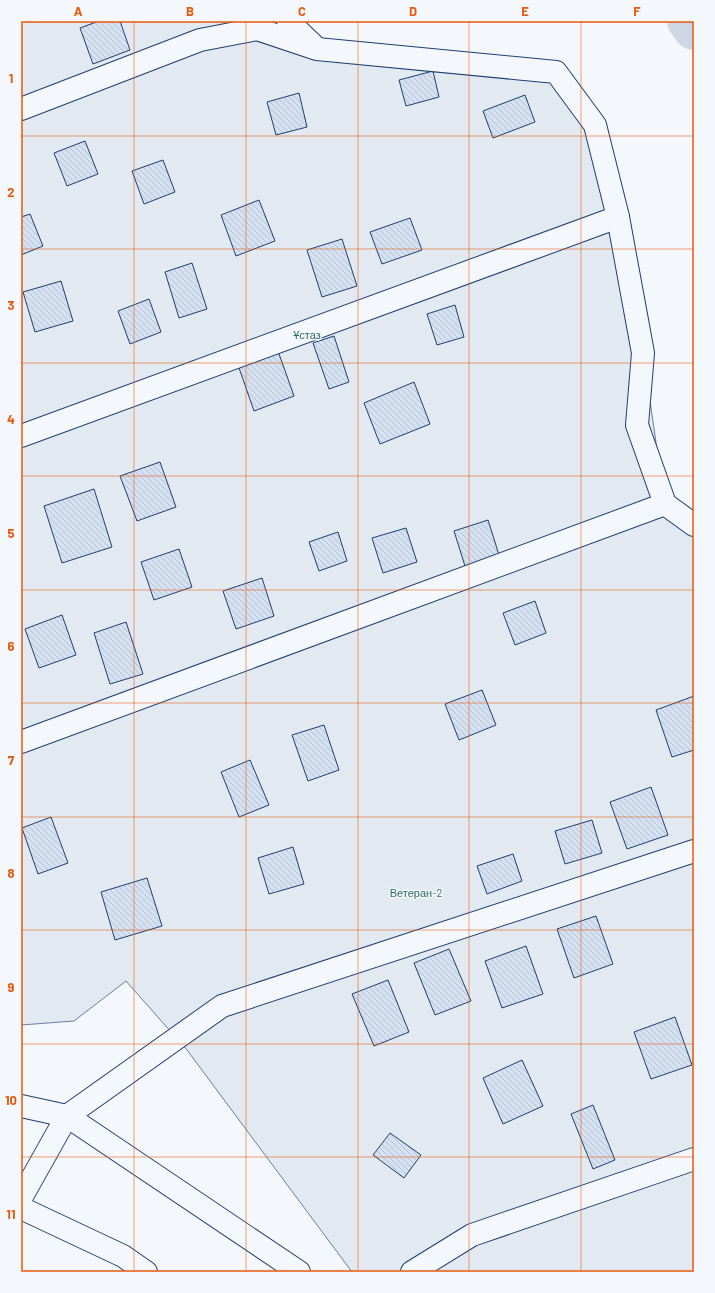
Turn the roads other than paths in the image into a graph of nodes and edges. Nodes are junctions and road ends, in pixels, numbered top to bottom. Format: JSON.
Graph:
{"nodes":[{"id":1,"x":288,"y":21,"type":"edge"},
{"id":2,"x":317,"y":49,"type":"junction"},
{"id":3,"x":21,"y":109,"type":"edge"},
{"id":4,"x":618,"y":217,"type":"junction"},
{"id":5,"x":21,"y":436,"type":"edge"},
{"id":6,"x":665,"y":504,"type":"junction"},
{"id":7,"x":694,"y":525,"type":"edge"},
{"id":8,"x":21,"y":742,"type":"edge"},
{"id":9,"x":694,"y":851,"type":"edge"},
{"id":10,"x":21,"y":1106,"type":"edge"},
{"id":11,"x":67,"y":1116,"type":"junction"},
{"id":12,"x":694,"y":1159,"type":"edge"},
{"id":13,"x":21,"y":1198,"type":"edge"},
{"id":14,"x":21,"y":1208,"type":"edge"},
{"id":15,"x":146,"y":1272,"type":"edge"},
{"id":16,"x":299,"y":1272,"type":"edge"},
{"id":17,"x":412,"y":1272,"type":"edge"}],
"edges":[{"from":1,"to":2,"type":"main road"},
{"from":2,"to":3,"type":"main road"},
{"from":2,"to":4,"type":"main road"},
{"from":4,"to":5,"type":"main road"},
{"from":4,"to":6,"type":"main road"},
{"from":6,"to":7,"type":"main road"},
{"from":6,"to":8,"type":"main road"},
{"from":9,"to":11,"type":"main road"},
{"from":10,"to":11,"type":"main road"},
{"from":11,"to":13,"type":"main road"},
{"from":11,"to":16,"type":"main road"},
{"from":12,"to":17,"type":"main road"},
{"from":14,"to":15,"type":"main road"}]}
